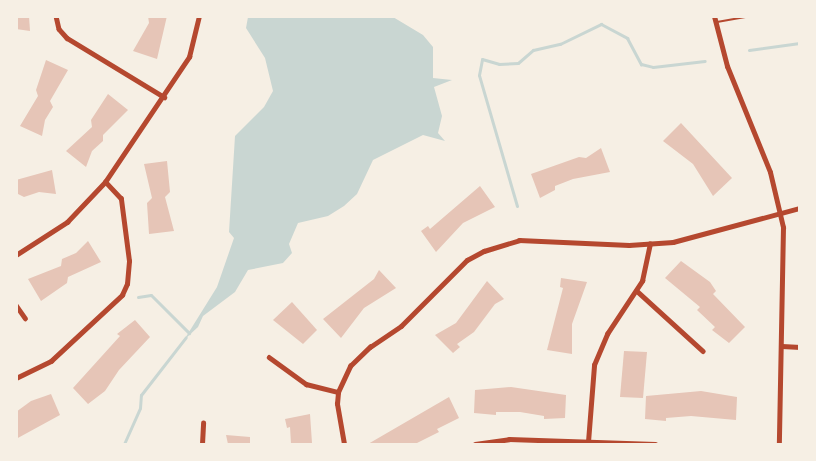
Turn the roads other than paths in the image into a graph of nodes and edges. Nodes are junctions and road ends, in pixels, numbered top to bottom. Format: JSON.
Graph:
{"nodes":[{"id":1,"x":56,"y":16,"type":"edge"},
{"id":2,"x":199,"y":16,"type":"edge"},
{"id":3,"x":752,"y":16,"type":"edge"},
{"id":4,"x":714,"y":20,"type":"edge"},
{"id":5,"x":165,"y":97,"type":"junction"},
{"id":6,"x":105,"y":182,"type":"junction"},
{"id":7,"x":800,"y":208,"type":"edge"},
{"id":8,"x":781,"y":212,"type":"junction"},
{"id":9,"x":650,"y":244,"type":"junction"},
{"id":10,"x":16,"y":255,"type":"edge"},
{"id":11,"x":638,"y":291,"type":"junction"},
{"id":12,"x":16,"y":305,"type":"edge"},
{"id":13,"x":25,"y":318,"type":"dead end"},
{"id":14,"x":782,"y":346,"type":"junction"},
{"id":15,"x":800,"y":346,"type":"edge"},
{"id":16,"x":704,"y":351,"type":"dead end"},
{"id":17,"x":269,"y":357,"type":"dead end"},
{"id":18,"x":16,"y":378,"type":"edge"},
{"id":19,"x":338,"y":392,"type":"junction"},
{"id":20,"x":203,"y":423,"type":"dead end"},
{"id":21,"x":588,"y":442,"type":"junction"},
{"id":22,"x":202,"y":444,"type":"edge"},
{"id":23,"x":344,"y":444,"type":"edge"},
{"id":24,"x":475,"y":444,"type":"edge"},
{"id":25,"x":655,"y":444,"type":"edge"},
{"id":26,"x":779,"y":444,"type":"edge"}],
"edges":[{"from":1,"to":5,"type":"street"},
{"from":2,"to":5,"type":"street"},
{"from":3,"to":4,"type":"lane"},
{"from":4,"to":8,"type":"street"},
{"from":5,"to":6,"type":"street"},
{"from":6,"to":10,"type":"street"},
{"from":6,"to":18,"type":"street"},
{"from":7,"to":8,"type":"street"},
{"from":8,"to":9,"type":"street"},
{"from":8,"to":14,"type":"street"},
{"from":9,"to":11,"type":"street"},
{"from":9,"to":19,"type":"street"},
{"from":11,"to":16,"type":"street"},
{"from":11,"to":21,"type":"street"},
{"from":12,"to":13,"type":"street"},
{"from":14,"to":15,"type":"street"},
{"from":14,"to":26,"type":"street"},
{"from":17,"to":19,"type":"street"},
{"from":19,"to":23,"type":"street"},
{"from":20,"to":22,"type":"street"},
{"from":21,"to":24,"type":"street"},
{"from":21,"to":25,"type":"street"}]}
